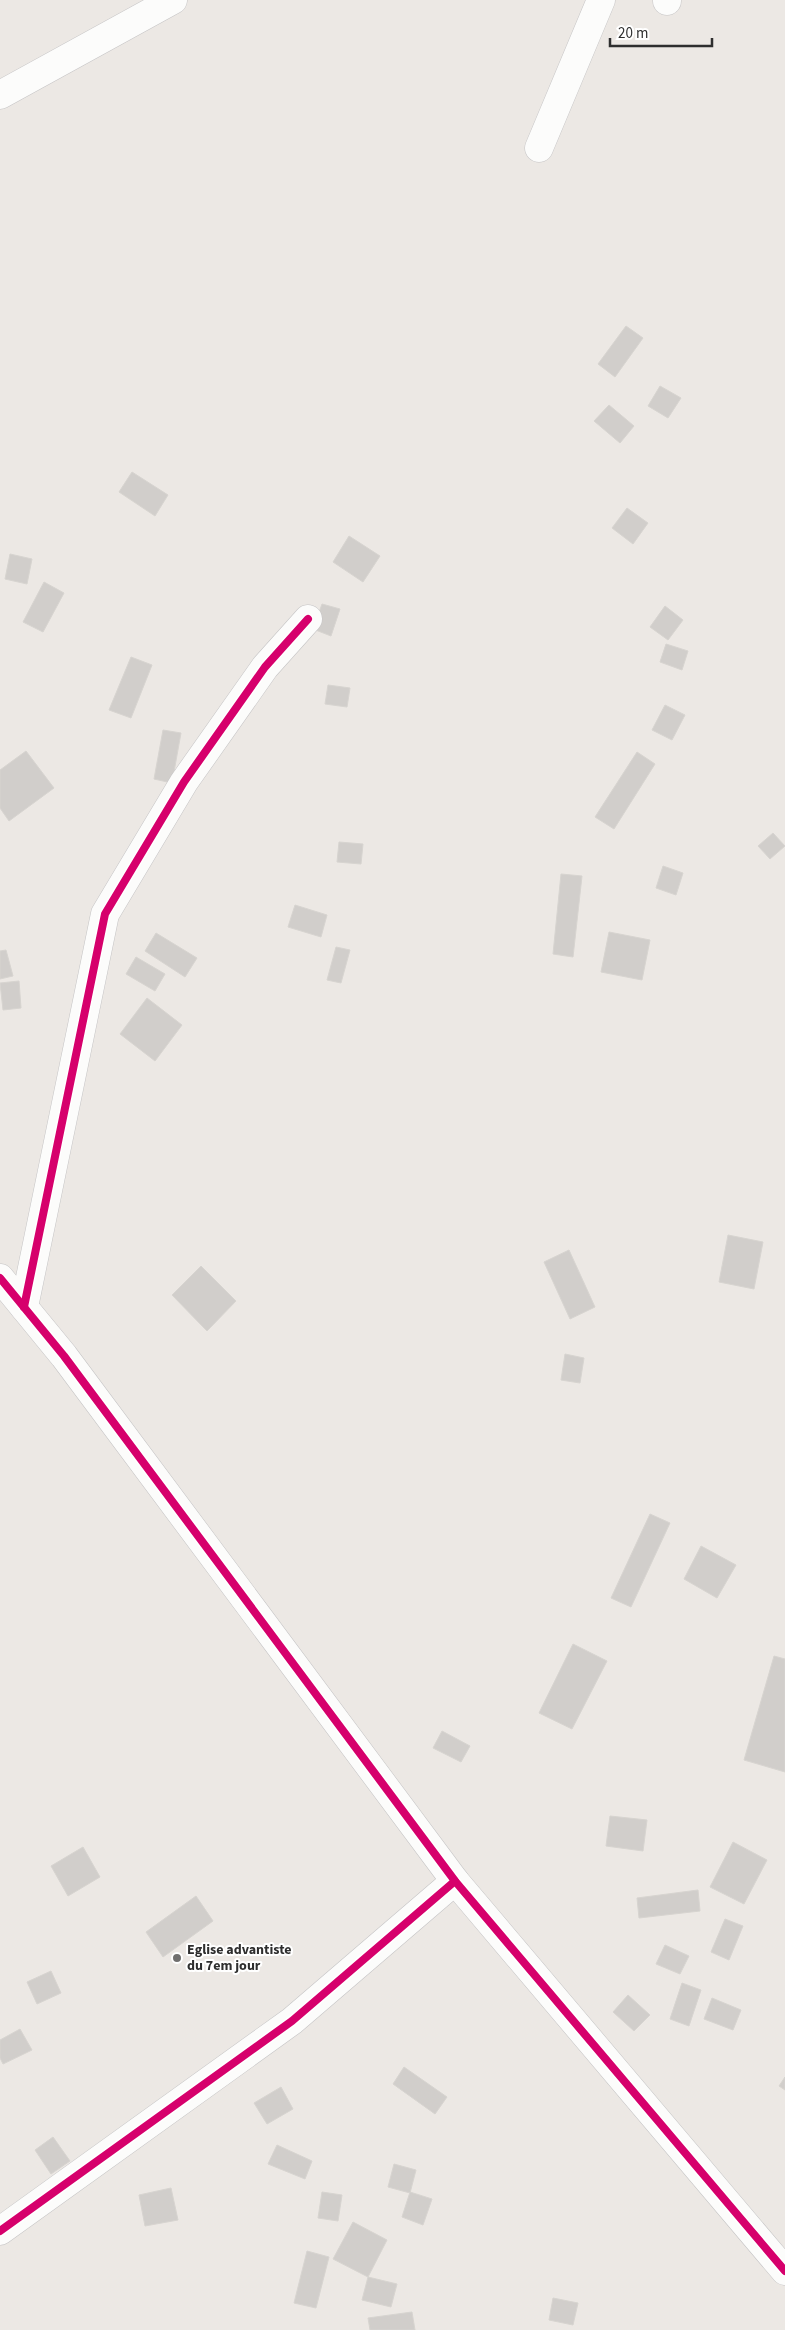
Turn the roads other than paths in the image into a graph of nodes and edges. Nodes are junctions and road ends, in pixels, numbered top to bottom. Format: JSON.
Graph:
{"nodes":[{"id":1,"x":172,"y":0,"type":"edge"},
{"id":2,"x":601,"y":0,"type":"edge"},
{"id":3,"x":0,"y":95,"type":"edge"},
{"id":4,"x":539,"y":148,"type":"dead end"},
{"id":5,"x":308,"y":619,"type":"dead end"},
{"id":6,"x":0,"y":1278,"type":"edge"},
{"id":7,"x":24,"y":1307,"type":"junction"},
{"id":8,"x":454,"y":1881,"type":"junction"},
{"id":9,"x":0,"y":2231,"type":"edge"},
{"id":10,"x":785,"y":2271,"type":"edge"}],
"edges":[{"from":1,"to":3,"type":"street"},
{"from":2,"to":4,"type":"street"},
{"from":5,"to":7,"type":"street"},
{"from":6,"to":7,"type":"street"},
{"from":7,"to":8,"type":"street"},
{"from":8,"to":9,"type":"street"},
{"from":8,"to":10,"type":"street"}]}
